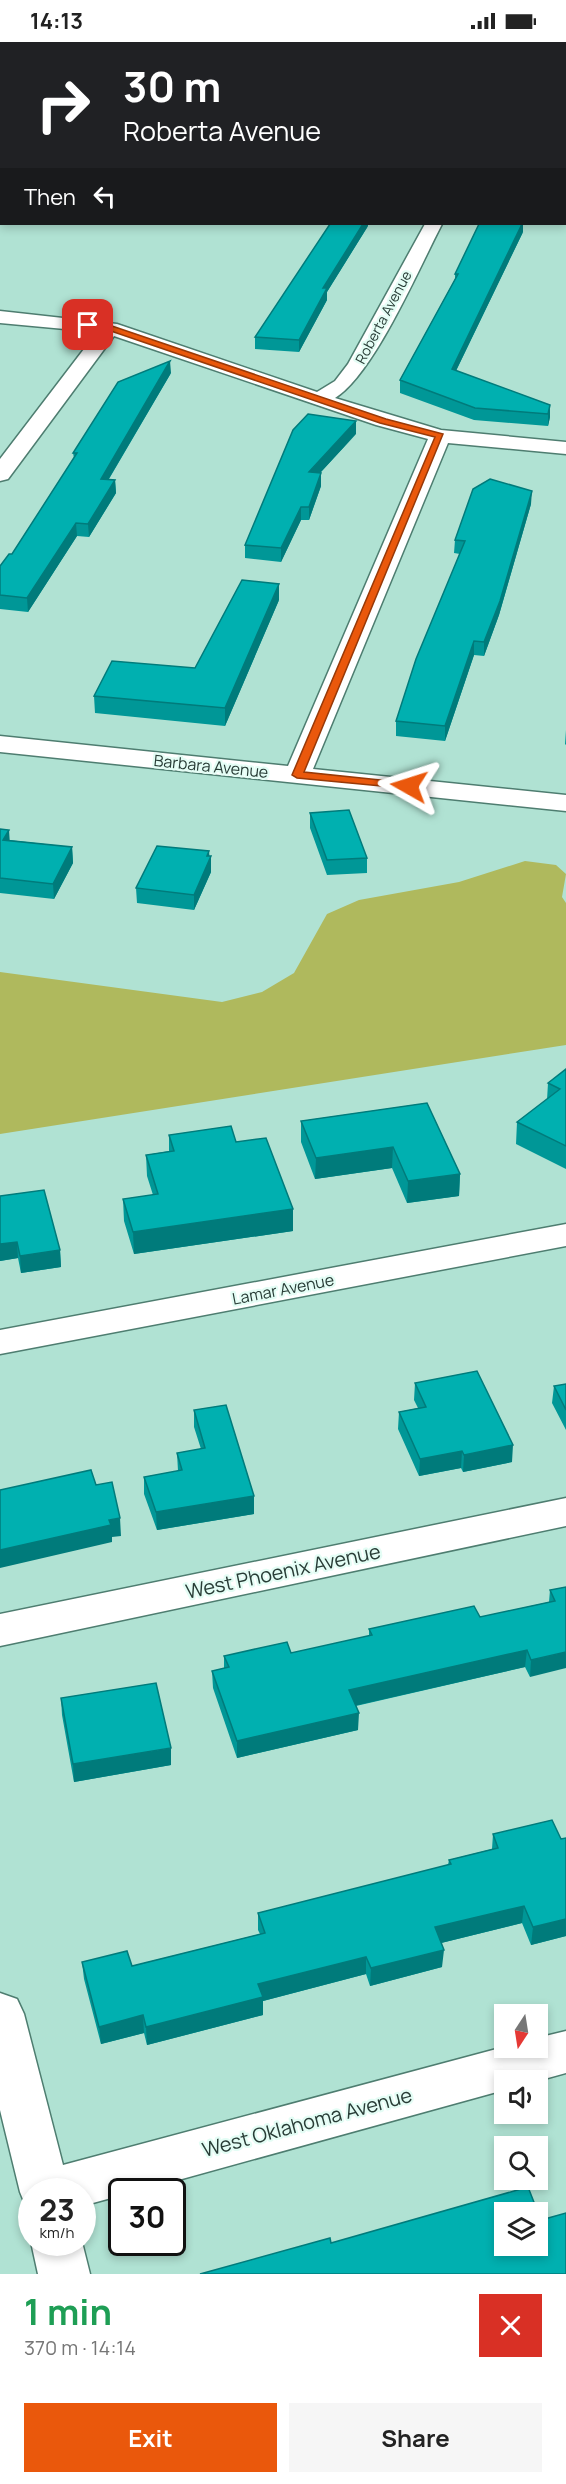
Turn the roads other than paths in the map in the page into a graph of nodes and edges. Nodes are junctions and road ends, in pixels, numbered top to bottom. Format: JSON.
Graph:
{"nodes":[{"id":1,"x":432,"y":225,"type":"edge"},
{"id":2,"x":0,"y":317,"type":"edge"},
{"id":3,"x":110,"y":328,"type":"junction"},
{"id":4,"x":319,"y":399,"type":"junction"},
{"id":5,"x":440,"y":436,"type":"junction"},
{"id":6,"x":566,"y":448,"type":"edge"},
{"id":7,"x":0,"y":474,"type":"edge"},
{"id":8,"x":0,"y":744,"type":"edge"},
{"id":9,"x":297,"y":775,"type":"junction"},
{"id":10,"x":566,"y":803,"type":"edge"},
{"id":11,"x":566,"y":1235,"type":"edge"},
{"id":12,"x":0,"y":1342,"type":"edge"},
{"id":13,"x":566,"y":1512,"type":"edge"},
{"id":14,"x":0,"y":1630,"type":"edge"},
{"id":15,"x":0,"y":2014,"type":"edge"},
{"id":16,"x":566,"y":2052,"type":"edge"},
{"id":17,"x":42,"y":2178,"type":"edge"},
{"id":18,"x":96,"y":2179,"type":"edge"},
{"id":19,"x":60,"y":2256,"type":"edge"},
{"id":20,"x":64,"y":2274,"type":"edge"}],
"edges":[{"from":1,"to":4,"type":"street","name":"Roberta Avenue"},
{"from":2,"to":3,"type":"street"},
{"from":3,"to":4,"type":"street"},
{"from":3,"to":7,"type":"street"},
{"from":4,"to":5,"type":"street"},
{"from":5,"to":6,"type":"street"},
{"from":5,"to":9,"type":"street"},
{"from":8,"to":9,"type":"street","name":"Barbara Avenue"},
{"from":9,"to":10,"type":"street","name":"Barbara Avenue"},
{"from":11,"to":12,"type":"street","name":"Lamar Avenue"},
{"from":13,"to":14,"type":"street","name":"West Phoenix Avenue"},
{"from":15,"to":17,"type":"street"},
{"from":16,"to":18,"type":"street","name":"West Oklahoma Avenue"},
{"from":19,"to":20,"type":"street"}]}
